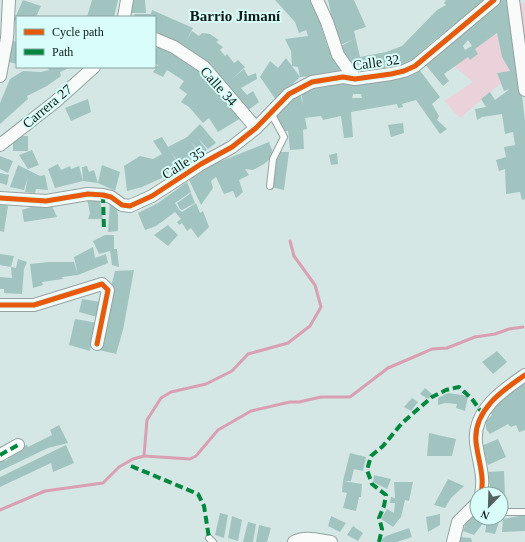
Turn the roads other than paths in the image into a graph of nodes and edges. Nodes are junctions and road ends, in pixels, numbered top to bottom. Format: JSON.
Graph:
{"nodes":[{"id":1,"x":9,"y":0,"type":"edge"},
{"id":2,"x":127,"y":0,"type":"edge"},
{"id":3,"x":317,"y":0,"type":"edge"},
{"id":4,"x":494,"y":0,"type":"edge"},
{"id":5,"x":513,"y":0,"type":"edge"},
{"id":6,"x":124,"y":16,"type":"edge"},
{"id":7,"x":3,"y":39,"type":"edge"},
{"id":8,"x":156,"y":39,"type":"edge"},
{"id":9,"x":93,"y":68,"type":"edge"},
{"id":10,"x":0,"y":76,"type":"edge"},
{"id":11,"x":355,"y":79,"type":"junction"},
{"id":12,"x":525,"y":90,"type":"edge"},
{"id":13,"x":271,"y":112,"type":"junction"},
{"id":14,"x":256,"y":128,"type":"junction"},
{"id":15,"x":0,"y":145,"type":"edge"},
{"id":16,"x":270,"y":186,"type":"dead end"},
{"id":17,"x":0,"y":198,"type":"edge"},
{"id":18,"x":0,"y":305,"type":"edge"},
{"id":19,"x":97,"y":344,"type":"dead end"},
{"id":20,"x":525,"y":375,"type":"edge"},
{"id":21,"x":18,"y":445,"type":"dead end"},
{"id":22,"x":0,"y":455,"type":"edge"},
{"id":23,"x":483,"y":486,"type":"edge"},
{"id":24,"x":469,"y":509,"type":"edge"},
{"id":25,"x":509,"y":512,"type":"edge"},
{"id":26,"x":525,"y":512,"type":"edge"},
{"id":27,"x":294,"y":542,"type":"edge"},
{"id":28,"x":331,"y":542,"type":"edge"},
{"id":29,"x":452,"y":542,"type":"edge"}],
"edges":[{"from":1,"to":7,"type":"street"},
{"from":2,"to":6,"type":"street"},
{"from":3,"to":11,"type":"street"},
{"from":4,"to":11,"type":"street","name":"Calle 32"},
{"from":5,"to":12,"type":"street"},
{"from":7,"to":10,"type":"street"},
{"from":8,"to":14,"type":"street","name":"Calle 34"},
{"from":9,"to":15,"type":"street","name":"Carrera 27"},
{"from":11,"to":13,"type":"street","name":"Calle 32"},
{"from":13,"to":14,"type":"street","name":"Calle 32"},
{"from":13,"to":16,"type":"lane"},
{"from":14,"to":17,"type":"street","name":"Calle 35"},
{"from":18,"to":19,"type":"street"},
{"from":20,"to":23,"type":"street"},
{"from":21,"to":22,"type":"street"},
{"from":24,"to":29,"type":"street"},
{"from":25,"to":26,"type":"lane"},
{"from":27,"to":28,"type":"street"}]}
